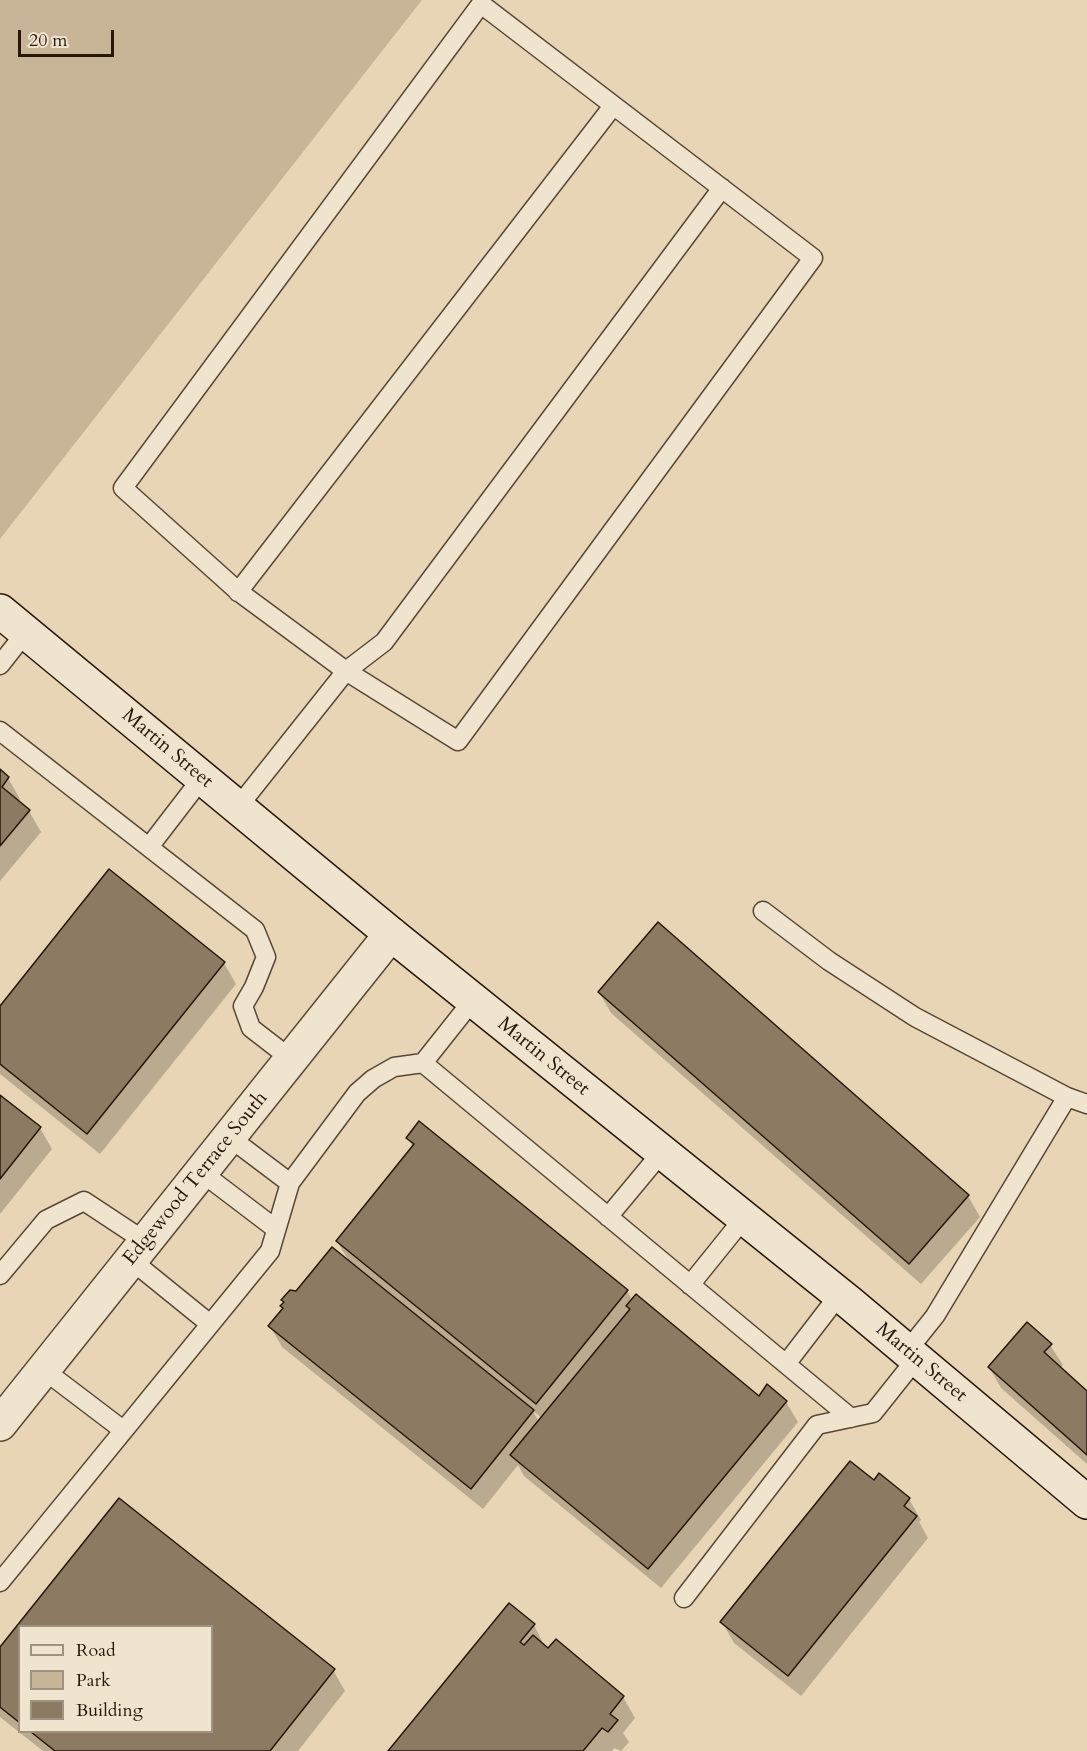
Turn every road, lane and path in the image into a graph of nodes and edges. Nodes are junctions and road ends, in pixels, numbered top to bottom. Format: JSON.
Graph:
{"nodes":[{"id":1,"x":613,"y":106,"type":"junction"},
{"id":2,"x":722,"y":188,"type":"junction"},
{"id":3,"x":238,"y":592,"type":"junction"},
{"id":4,"x":0,"y":611,"type":"edge"},
{"id":5,"x":26,"y":632,"type":"junction"},
{"id":6,"x":0,"y":665,"type":"edge"},
{"id":7,"x":346,"y":671,"type":"junction"},
{"id":8,"x":0,"y":731,"type":"edge"},
{"id":9,"x":202,"y":778,"type":"junction"},
{"id":10,"x":238,"y":807,"type":"junction"},
{"id":11,"x":149,"y":847,"type":"junction"},
{"id":12,"x":763,"y":911,"type":"dead end"},
{"id":13,"x":391,"y":934,"type":"junction"},
{"id":14,"x":473,"y":1000,"type":"junction"},
{"id":15,"x":291,"y":1059,"type":"junction"},
{"id":16,"x":423,"y":1063,"type":"junction"},
{"id":17,"x":1067,"y":1097,"type":"junction"},
{"id":18,"x":1087,"y":1104,"type":"edge"},
{"id":19,"x":229,"y":1137,"type":"junction"},
{"id":20,"x":662,"y":1152,"type":"junction"},
{"id":21,"x":201,"y":1172,"type":"junction"},
{"id":22,"x":290,"y":1183,"type":"junction"},
{"id":23,"x":608,"y":1217,"type":"junction"},
{"id":24,"x":744,"y":1218,"type":"junction"},
{"id":25,"x":276,"y":1230,"type":"junction"},
{"id":26,"x":139,"y":1251,"type":"junction"},
{"id":27,"x":0,"y":1275,"type":"edge"},
{"id":28,"x":690,"y":1285,"type":"junction"},
{"id":29,"x":839,"y":1295,"type":"junction"},
{"id":30,"x":210,"y":1324,"type":"junction"},
{"id":31,"x":911,"y":1355,"type":"junction"},
{"id":32,"x":786,"y":1364,"type":"junction"},
{"id":33,"x":44,"y":1370,"type":"junction"},
{"id":34,"x":2,"y":1417,"type":"edge"},
{"id":35,"x":851,"y":1418,"type":"junction"},
{"id":36,"x":123,"y":1430,"type":"junction"},
{"id":37,"x":1087,"y":1502,"type":"edge"},
{"id":38,"x":0,"y":1582,"type":"edge"},
{"id":39,"x":684,"y":1598,"type":"dead end"}],
"edges":[{"from":1,"to":2,"type":"lane"},
{"from":1,"to":3,"type":"lane"},
{"from":1,"to":3,"type":"lane"},
{"from":2,"to":7,"type":"lane"},
{"from":2,"to":7,"type":"lane"},
{"from":3,"to":7,"type":"lane"},
{"from":4,"to":5,"type":"street","name":"Martin Street"},
{"from":5,"to":6,"type":"lane"},
{"from":5,"to":9,"type":"street","name":"Martin Street"},
{"from":7,"to":10,"type":"lane"},
{"from":8,"to":11,"type":"lane"},
{"from":9,"to":10,"type":"street","name":"Martin Street"},
{"from":9,"to":11,"type":"lane"},
{"from":10,"to":13,"type":"street","name":"Martin Street"},
{"from":11,"to":15,"type":"lane"},
{"from":12,"to":17,"type":"lane"},
{"from":13,"to":14,"type":"street","name":"Martin Street"},
{"from":13,"to":15,"type":"street","name":"Edgewood Terrace South"},
{"from":14,"to":16,"type":"lane"},
{"from":14,"to":20,"type":"street","name":"Martin Street"},
{"from":15,"to":19,"type":"street","name":"Edgewood Terrace South"},
{"from":16,"to":22,"type":"lane"},
{"from":16,"to":23,"type":"lane"},
{"from":17,"to":18,"type":"lane"},
{"from":17,"to":31,"type":"lane"},
{"from":19,"to":21,"type":"street","name":"Edgewood Terrace South"},
{"from":19,"to":22,"type":"lane"},
{"from":20,"to":23,"type":"lane"},
{"from":20,"to":24,"type":"street","name":"Martin Street"},
{"from":21,"to":25,"type":"lane"},
{"from":21,"to":26,"type":"street","name":"Edgewood Terrace South"},
{"from":22,"to":25,"type":"lane"},
{"from":23,"to":28,"type":"lane"},
{"from":24,"to":28,"type":"lane"},
{"from":24,"to":29,"type":"street","name":"Martin Street"},
{"from":25,"to":30,"type":"lane"},
{"from":26,"to":27,"type":"lane"},
{"from":26,"to":30,"type":"lane"},
{"from":26,"to":33,"type":"street","name":"Edgewood Terrace South"},
{"from":28,"to":32,"type":"lane"},
{"from":29,"to":31,"type":"street","name":"Martin Street"},
{"from":29,"to":32,"type":"lane"},
{"from":30,"to":36,"type":"lane"},
{"from":31,"to":35,"type":"lane"},
{"from":31,"to":37,"type":"street","name":"Martin Street"},
{"from":32,"to":35,"type":"lane"},
{"from":33,"to":34,"type":"street","name":"Edgewood Terrace South"},
{"from":33,"to":36,"type":"lane"},
{"from":35,"to":39,"type":"lane"},
{"from":36,"to":38,"type":"lane"}]}
